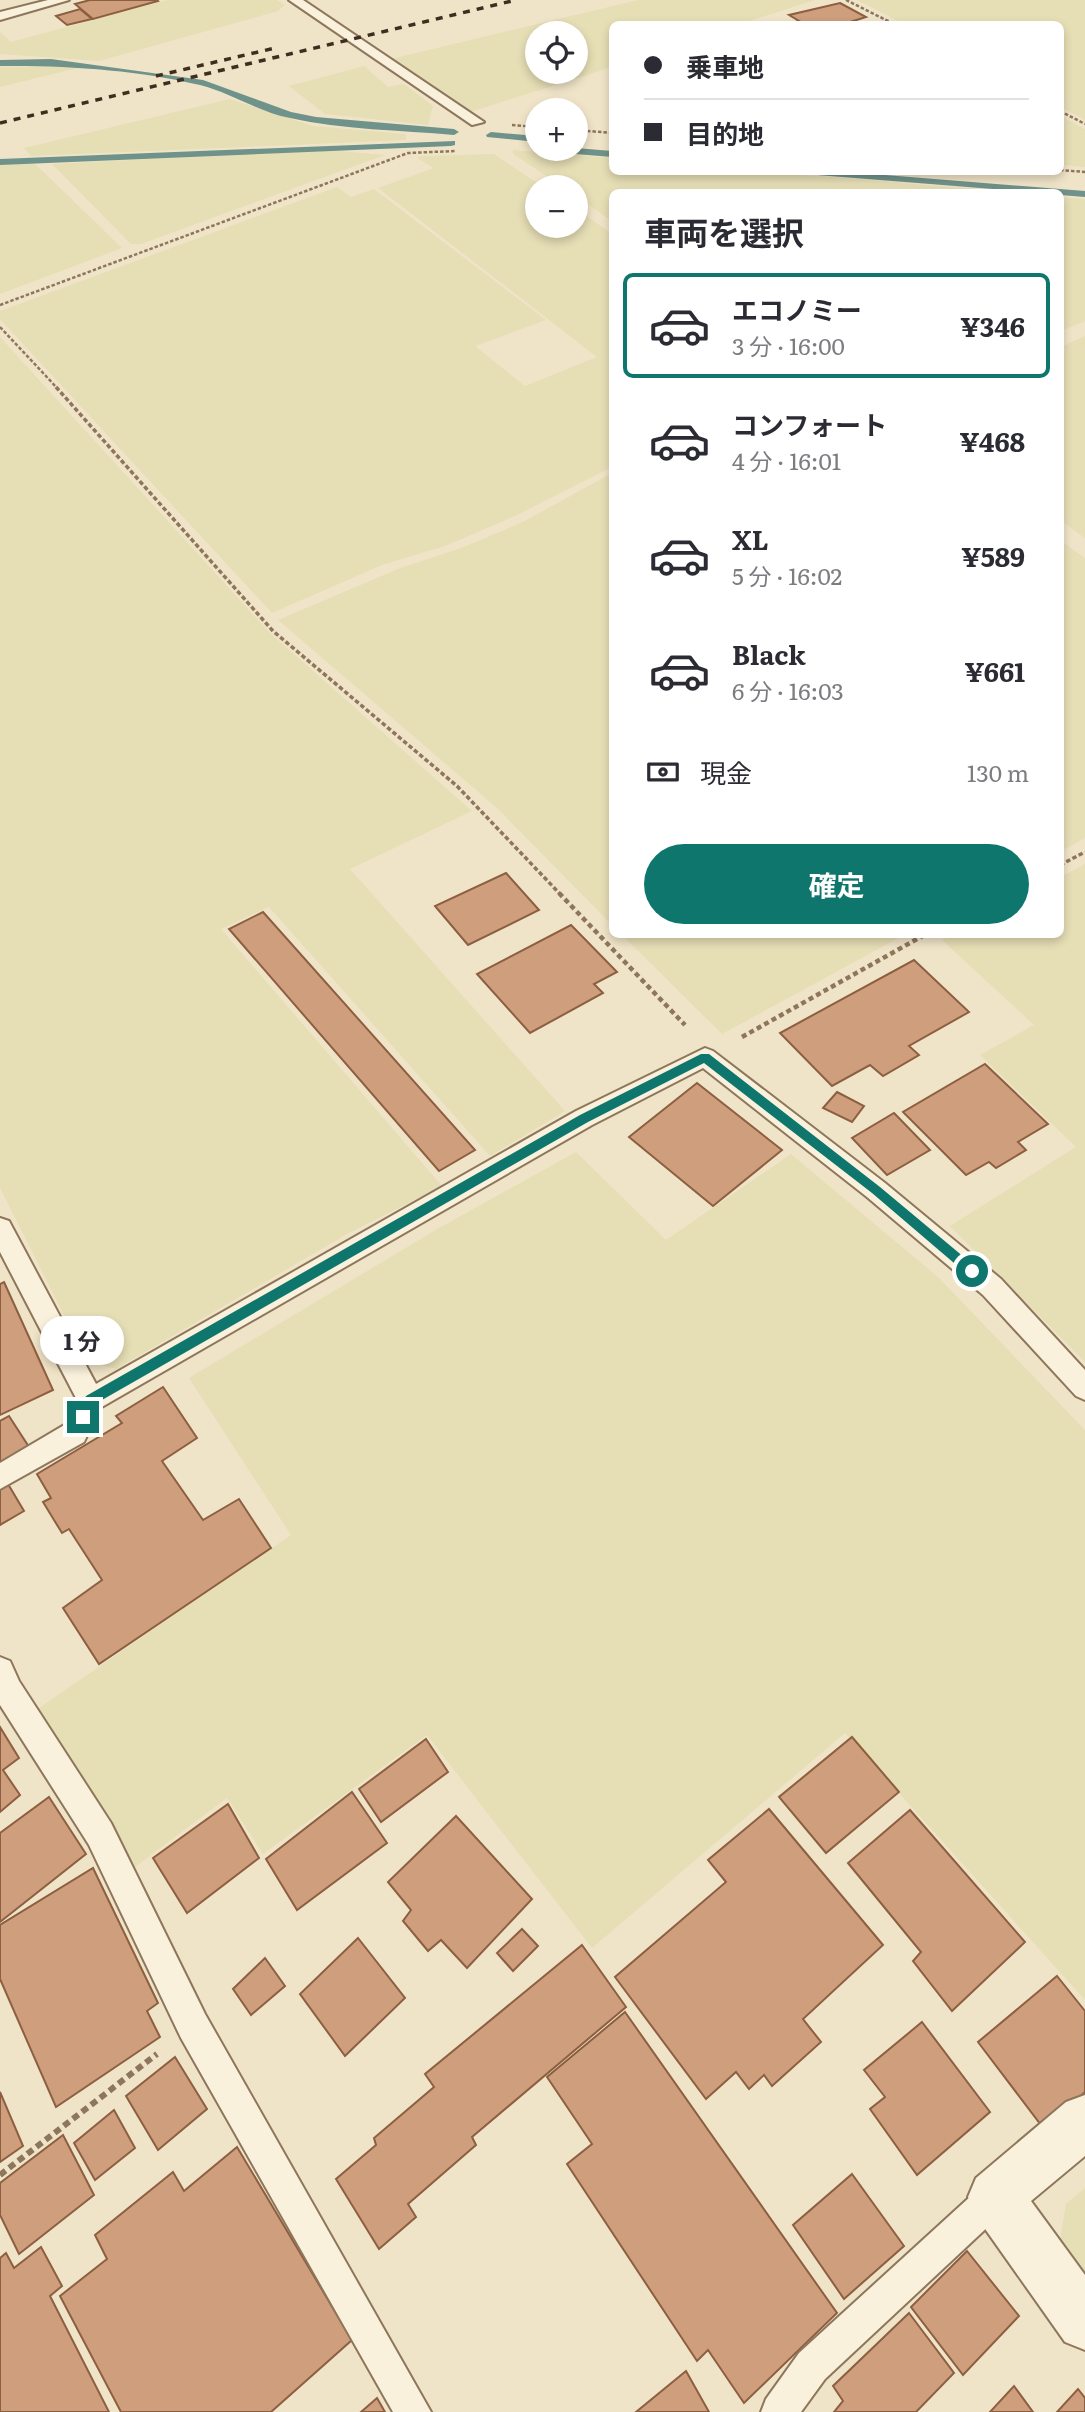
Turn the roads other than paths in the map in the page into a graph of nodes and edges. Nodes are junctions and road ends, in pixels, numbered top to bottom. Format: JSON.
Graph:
{"nodes":[{"id":1,"x":63,"y":0,"type":"edge"},
{"id":2,"x":295,"y":0,"type":"edge"},
{"id":3,"x":0,"y":16,"type":"edge"},
{"id":4,"x":477,"y":122,"type":"road end"},
{"id":5,"x":0,"y":1228,"type":"edge"},
{"id":6,"x":1085,"y":1388,"type":"edge"},
{"id":7,"x":90,"y":1400,"type":"junction"},
{"id":8,"x":0,"y":1477,"type":"edge"},
{"id":9,"x":0,"y":1671,"type":"edge"},
{"id":10,"x":1085,"y":2121,"type":"edge"},
{"id":11,"x":995,"y":2197,"type":"junction"},
{"id":12,"x":1085,"y":2322,"type":"edge"},
{"id":13,"x":413,"y":2412,"type":"edge"},
{"id":14,"x":779,"y":2412,"type":"edge"}],
"edges":[{"from":1,"to":3,"type":"lane"},
{"from":2,"to":4,"type":"lane"},
{"from":5,"to":7,"type":"lane"},
{"from":6,"to":7,"type":"lane"},
{"from":7,"to":8,"type":"lane"},
{"from":9,"to":13,"type":"lane"},
{"from":10,"to":11,"type":"street"},
{"from":11,"to":12,"type":"street"},
{"from":11,"to":14,"type":"lane"}]}
